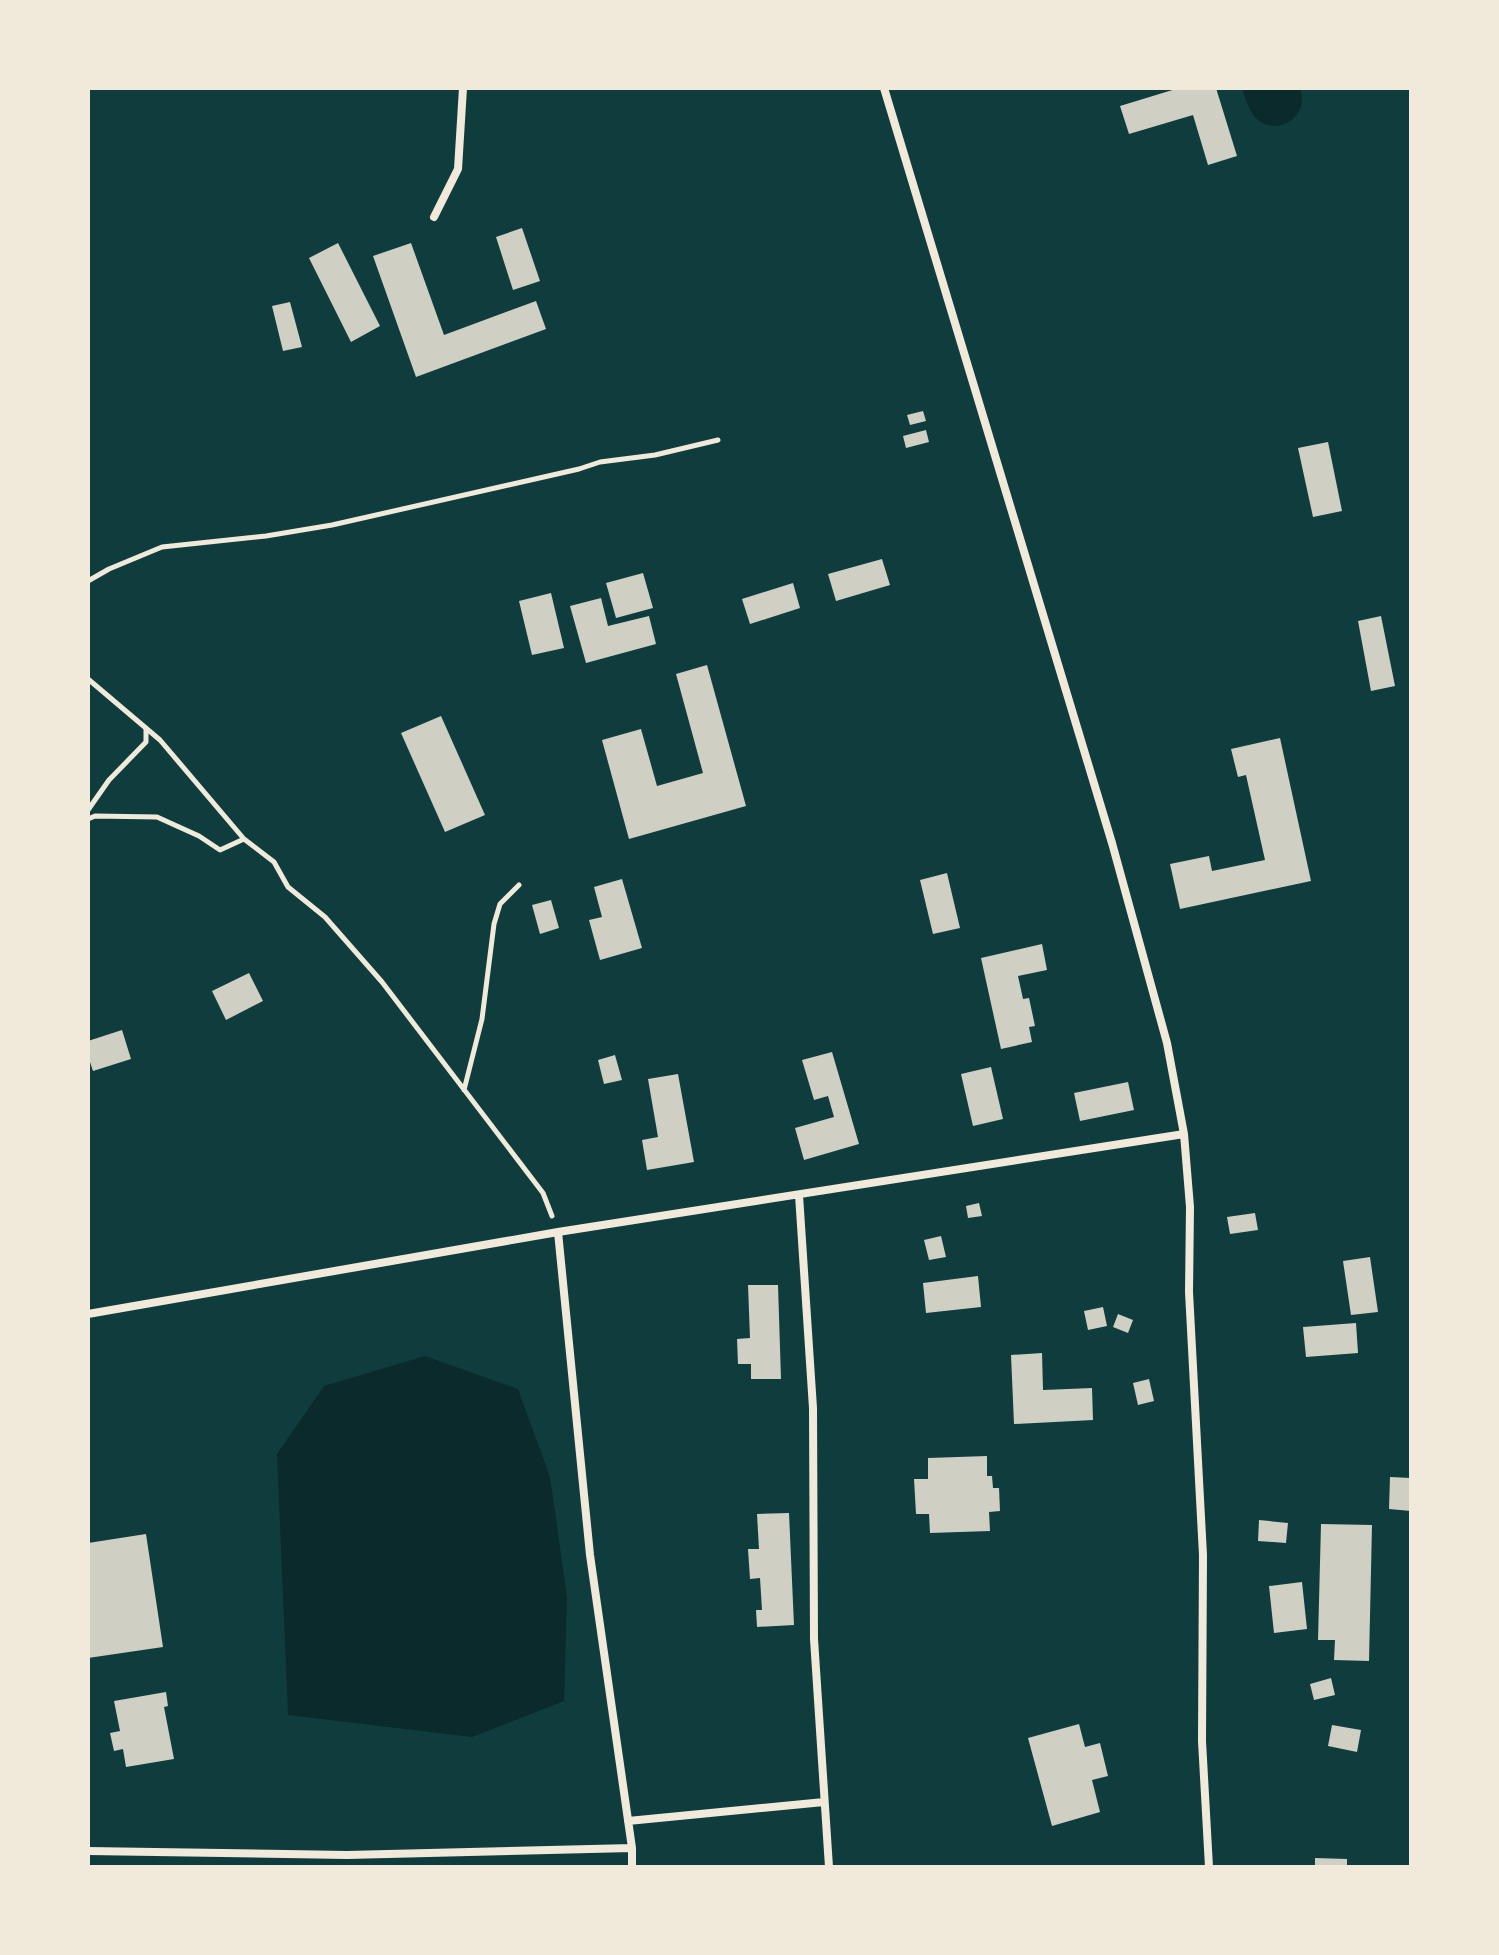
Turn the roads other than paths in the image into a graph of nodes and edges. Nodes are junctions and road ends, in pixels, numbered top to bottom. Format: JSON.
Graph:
{"nodes":[{"id":1,"x":463,"y":88,"type":"edge"},
{"id":2,"x":884,"y":88,"type":"edge"},
{"id":3,"x":434,"y":217,"type":"dead end"},
{"id":4,"x":1184,"y":1134,"type":"junction"},
{"id":5,"x":799,"y":1195,"type":"junction"},
{"id":6,"x":558,"y":1232,"type":"junction"},
{"id":7,"x":88,"y":1314,"type":"edge"},
{"id":8,"x":824,"y":1802,"type":"junction"},
{"id":9,"x":628,"y":1821,"type":"junction"},
{"id":10,"x":632,"y":1848,"type":"junction"},
{"id":11,"x":88,"y":1851,"type":"edge"},
{"id":12,"x":632,"y":1867,"type":"edge"},
{"id":13,"x":829,"y":1867,"type":"edge"},
{"id":14,"x":1209,"y":1867,"type":"edge"}],
"edges":[{"from":1,"to":3,"type":"street"},
{"from":2,"to":4,"type":"street"},
{"from":4,"to":5,"type":"street"},
{"from":4,"to":14,"type":"street"},
{"from":5,"to":6,"type":"street"},
{"from":5,"to":8,"type":"street"},
{"from":6,"to":7,"type":"street"},
{"from":6,"to":9,"type":"street"},
{"from":8,"to":9,"type":"street"},
{"from":8,"to":13,"type":"street"},
{"from":9,"to":10,"type":"street"},
{"from":10,"to":11,"type":"street"},
{"from":10,"to":12,"type":"street"}]}
